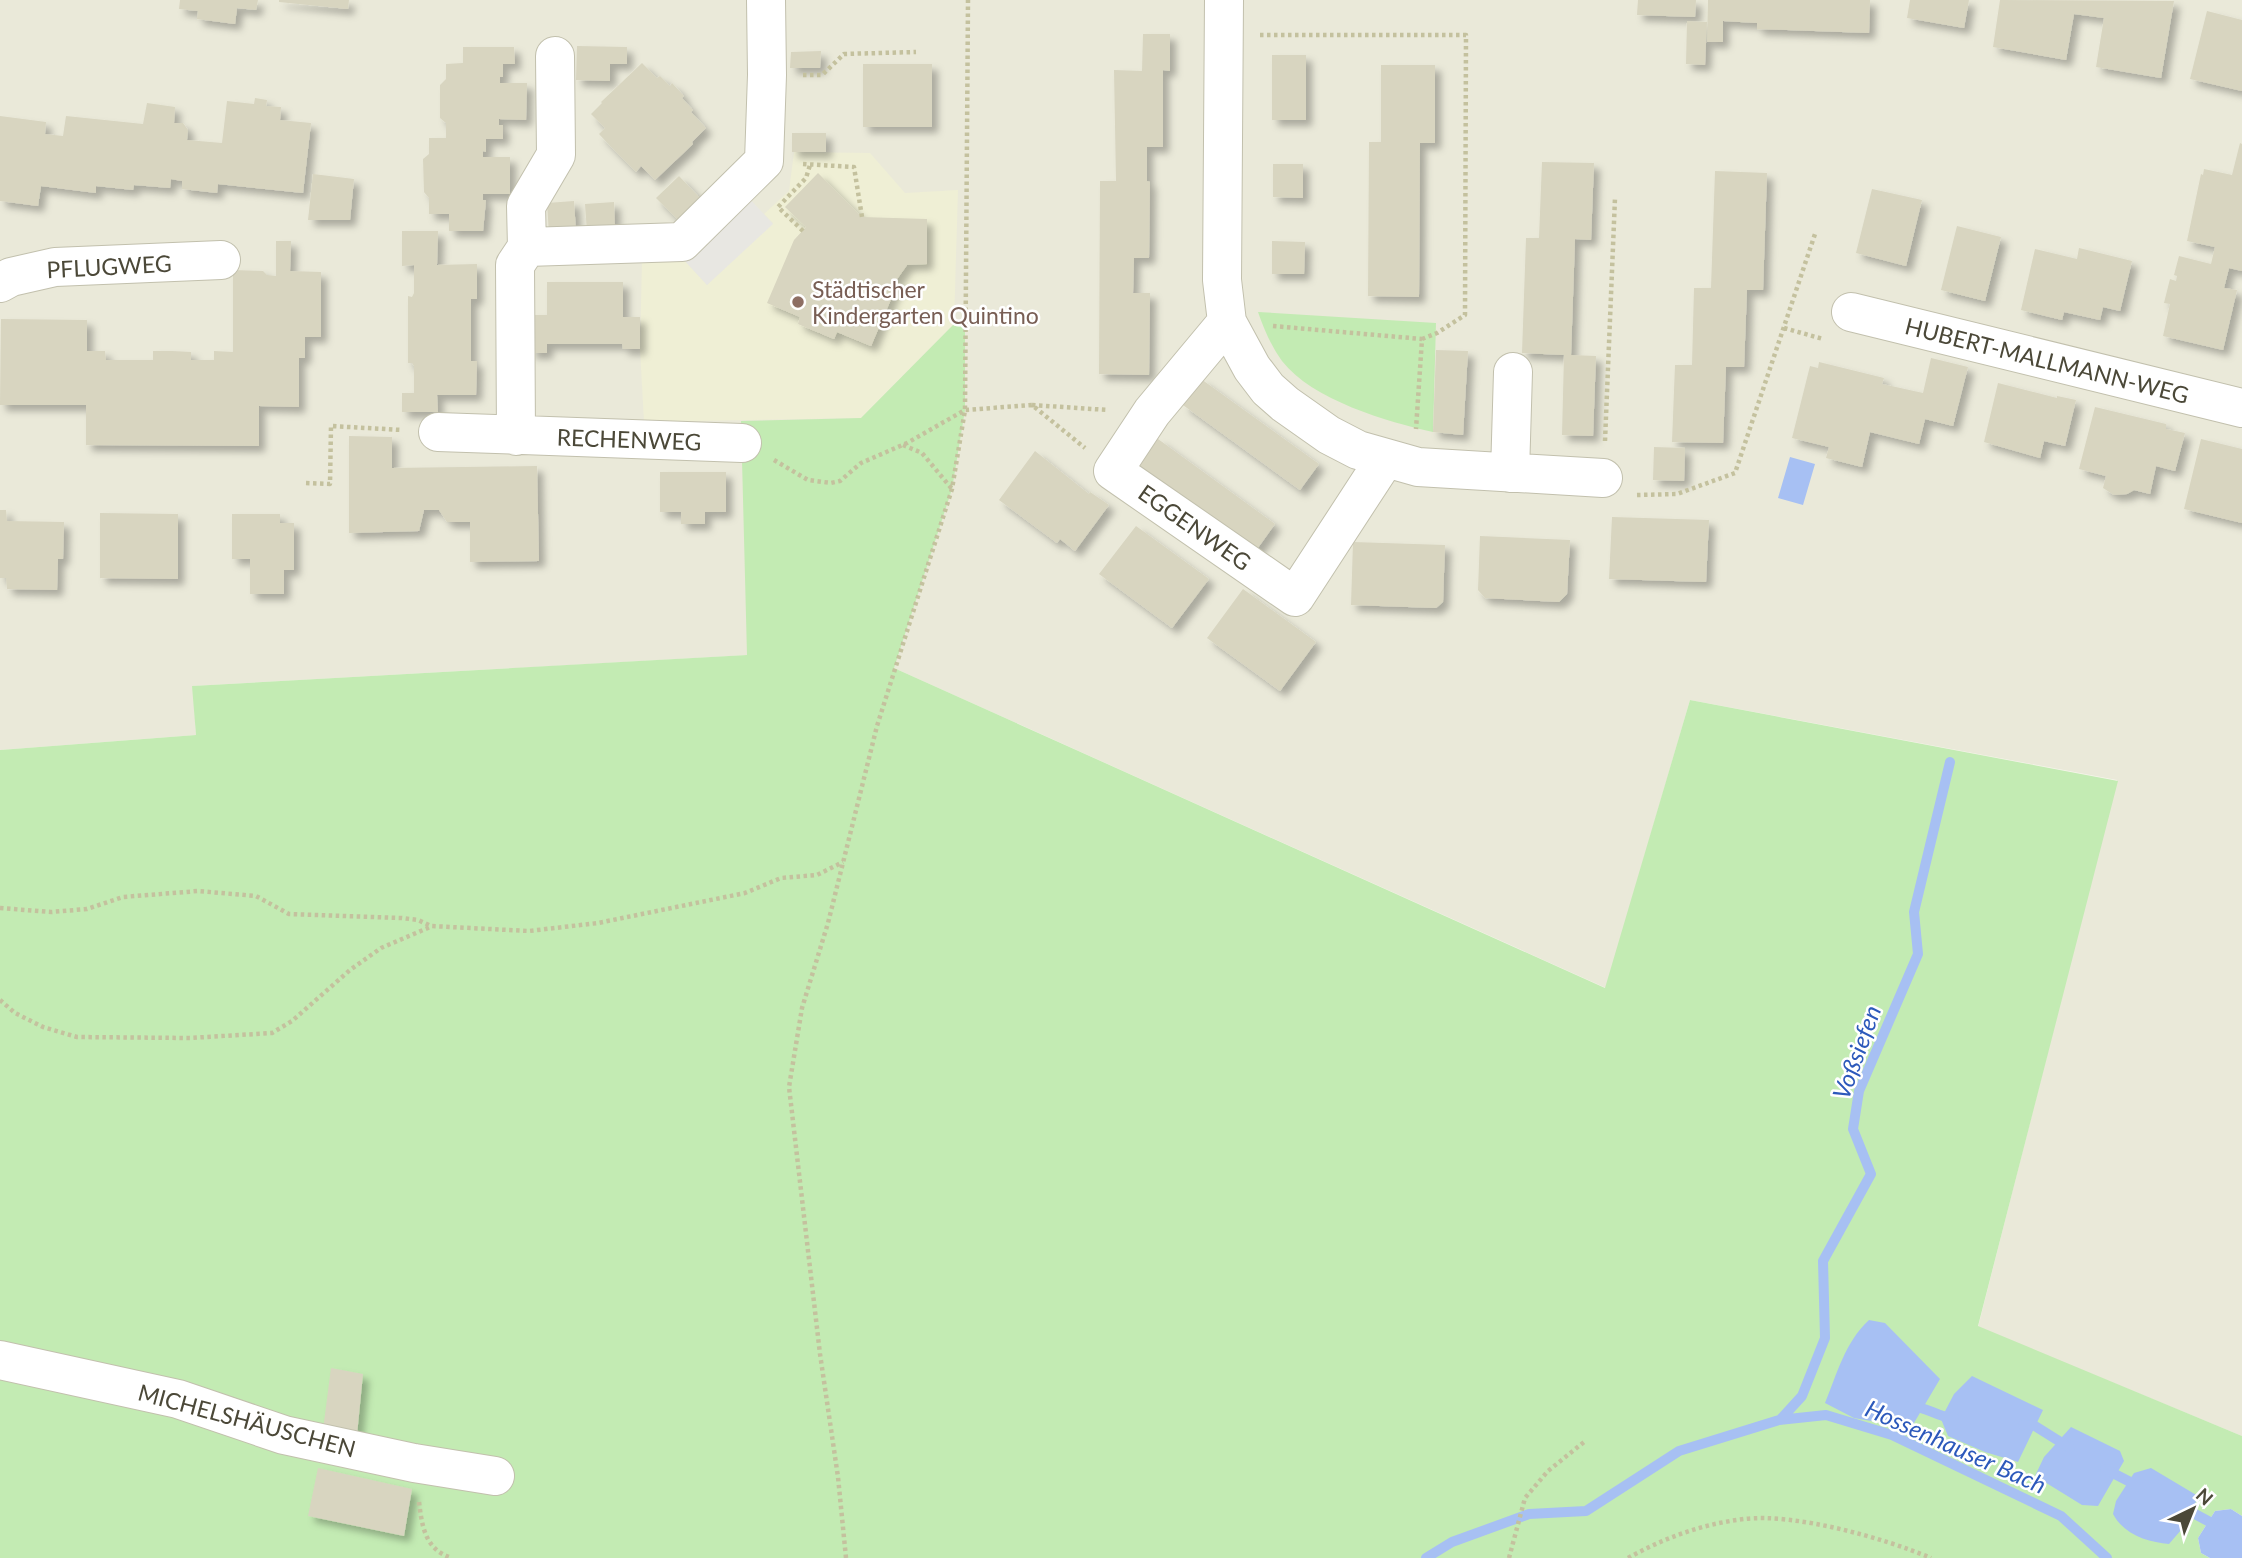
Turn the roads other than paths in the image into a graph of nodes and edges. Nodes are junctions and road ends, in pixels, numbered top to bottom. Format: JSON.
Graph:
{"nodes":[{"id":1,"x":766,"y":0,"type":"edge"},
{"id":2,"x":1224,"y":18,"type":"edge"},
{"id":3,"x":555,"y":56,"type":"dead end"},
{"id":4,"x":527,"y":247,"type":"junction"},
{"id":5,"x":220,"y":260,"type":"dead end"},
{"id":6,"x":0,"y":283,"type":"edge"},
{"id":7,"x":1852,"y":312,"type":"dead end"},
{"id":8,"x":1227,"y":322,"type":"junction"},
{"id":9,"x":1513,"y":372,"type":"dead end"},
{"id":10,"x":2242,"y":408,"type":"edge"},
{"id":11,"x":438,"y":432,"type":"road end"},
{"id":12,"x":516,"y":436,"type":"junction"},
{"id":13,"x":742,"y":443,"type":"road end"},
{"id":14,"x":1385,"y":459,"type":"junction"},
{"id":15,"x":1510,"y":473,"type":"junction"},
{"id":16,"x":1603,"y":478,"type":"road end"},
{"id":17,"x":0,"y":1360,"type":"edge"},
{"id":18,"x":495,"y":1476,"type":"dead end"}],
"edges":[{"from":1,"to":4,"type":"street"},
{"from":2,"to":8,"type":"street"},
{"from":3,"to":4,"type":"street"},
{"from":4,"to":12,"type":"street"},
{"from":5,"to":6,"type":"street","name":"PFLUGWEG"},
{"from":7,"to":10,"type":"street","name":"HUBERT-MALLMANN-WEG"},
{"from":8,"to":14,"type":"street"},
{"from":8,"to":14,"type":"street","name":"EGGENWEG"},
{"from":9,"to":15,"type":"street"},
{"from":11,"to":12,"type":"street","name":"RECHENWEG"},
{"from":12,"to":13,"type":"street","name":"RECHENWEG"},
{"from":14,"to":15,"type":"street"},
{"from":15,"to":16,"type":"street"},
{"from":17,"to":18,"type":"street","name":"MICHELSHÄUSCHEN"}]}
